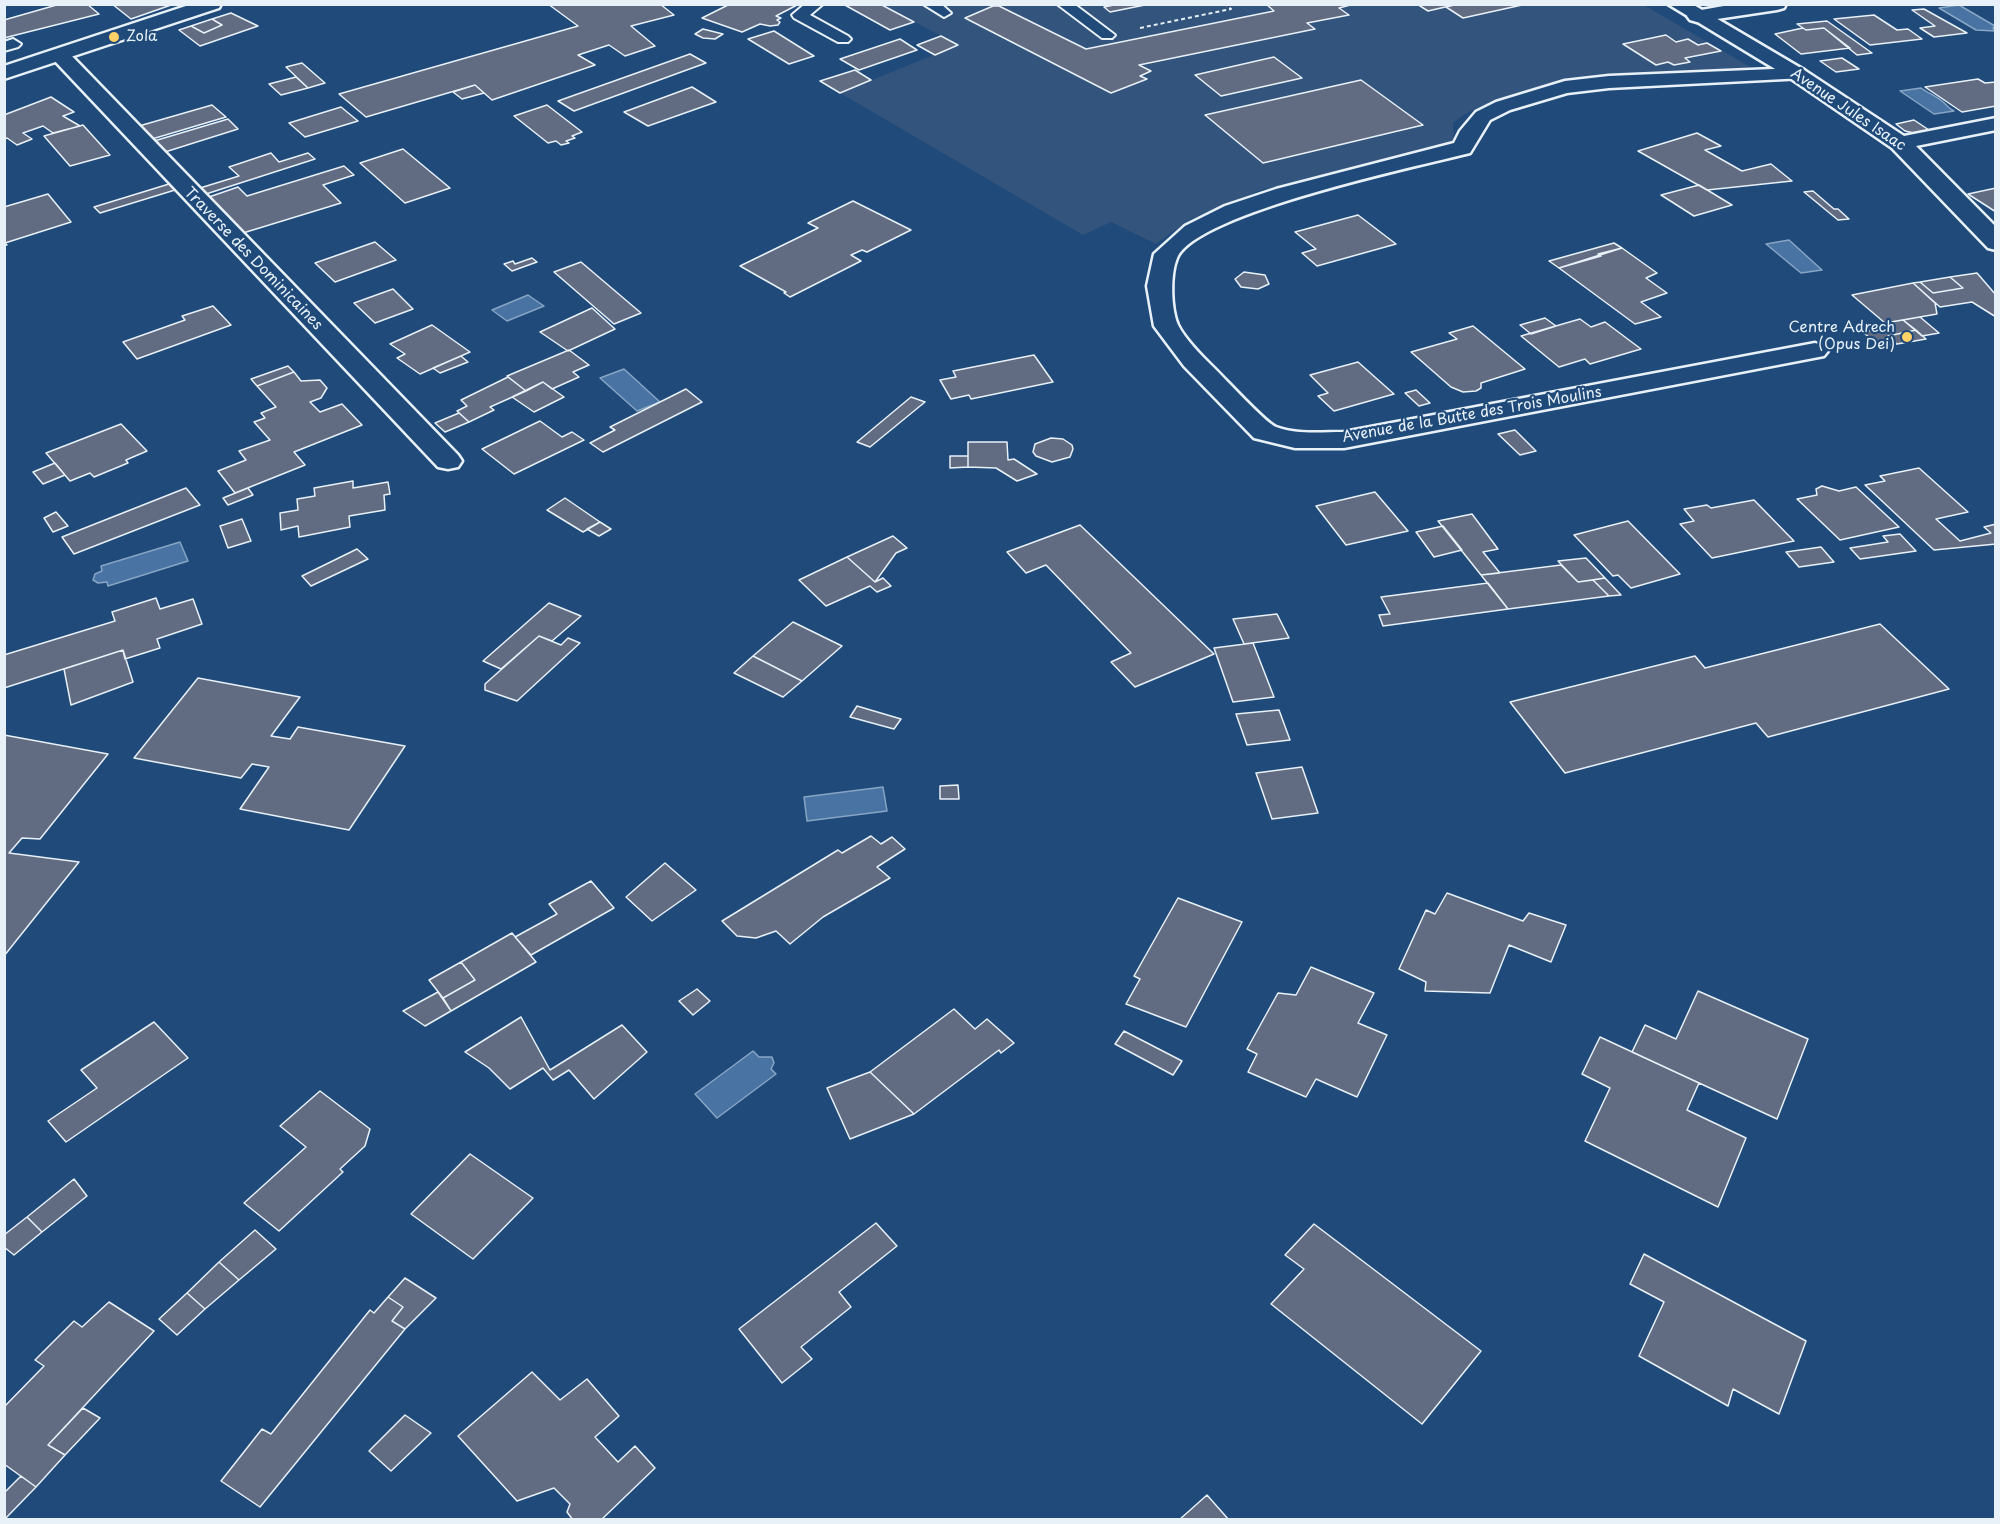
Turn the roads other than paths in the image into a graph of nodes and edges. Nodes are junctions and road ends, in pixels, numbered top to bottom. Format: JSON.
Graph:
{"nodes":[{"id":1,"x":212,"y":4,"type":"edge"},
{"id":2,"x":816,"y":4,"type":"edge"},
{"id":3,"x":930,"y":4,"type":"edge"},
{"id":4,"x":1064,"y":4,"type":"edge"},
{"id":5,"x":1677,"y":4,"type":"edge"},
{"id":6,"x":1777,"y":4,"type":"edge"},
{"id":7,"x":944,"y":14,"type":"dead end"},
{"id":8,"x":1697,"y":16,"type":"junction"},
{"id":9,"x":1107,"y":35,"type":"dead end"},
{"id":10,"x":843,"y":39,"type":"dead end"},
{"id":11,"x":60,"y":55,"type":"junction"},
{"id":12,"x":4,"y":73,"type":"edge"},
{"id":13,"x":1797,"y":74,"type":"junction"},
{"id":14,"x":1995,"y":124,"type":"edge"},
{"id":15,"x":1900,"y":143,"type":"junction"},
{"id":16,"x":1995,"y":243,"type":"edge"},
{"id":17,"x":1815,"y":351,"type":"dead end"},
{"id":18,"x":448,"y":461,"type":"dead end"}],
"edges":[{"from":1,"to":11,"type":"street"},
{"from":2,"to":10,"type":"lane"},
{"from":3,"to":7,"type":"lane"},
{"from":4,"to":9,"type":"lane"},
{"from":5,"to":8,"type":"street","name":"Avenue Jules Isaac"},
{"from":6,"to":8,"type":"street"},
{"from":8,"to":13,"type":"street","name":"Avenue Jules Isaac"},
{"from":11,"to":12,"type":"street"},
{"from":11,"to":18,"type":"street","name":"Traverse des Dominicaines"},
{"from":13,"to":15,"type":"street","name":"Avenue Jules Isaac"},
{"from":13,"to":17,"type":"street","name":"Avenue de la Butte des Trois Moulins"},
{"from":14,"to":15,"type":"street"},
{"from":15,"to":16,"type":"street","name":"Avenue Jules Isaac"}]}
